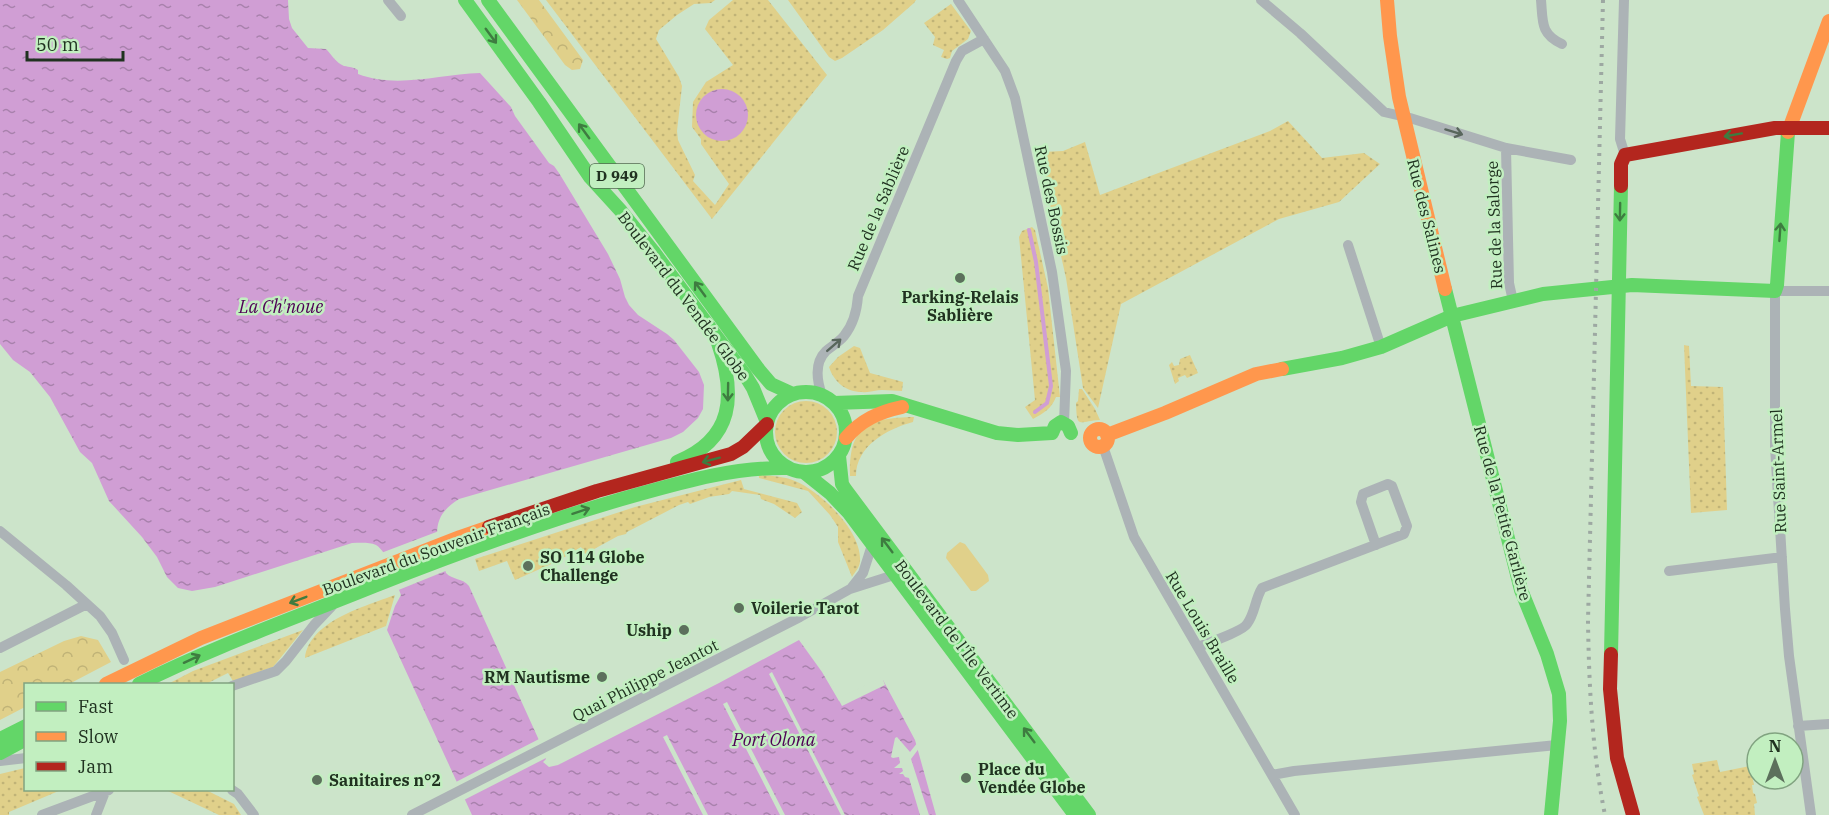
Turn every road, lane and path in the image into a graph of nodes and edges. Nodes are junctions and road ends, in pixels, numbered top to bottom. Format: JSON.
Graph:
{"nodes":[{"id":1,"x":388,"y":0,"type":"edge"},
{"id":2,"x":465,"y":0,"type":"edge"},
{"id":3,"x":488,"y":0,"type":"edge"},
{"id":4,"x":957,"y":0,"type":"edge"},
{"id":5,"x":1261,"y":0,"type":"edge"},
{"id":6,"x":1387,"y":0,"type":"edge"},
{"id":7,"x":1541,"y":0,"type":"edge"},
{"id":8,"x":1624,"y":0,"type":"edge"},
{"id":9,"x":401,"y":16,"type":"dead end"},
{"id":10,"x":1829,"y":21,"type":"edge"},
{"id":11,"x":984,"y":39,"type":"junction"},
{"id":12,"x":1562,"y":44,"type":"dead end"},
{"id":13,"x":1403,"y":116,"type":"junction"},
{"id":14,"x":1791,"y":127,"type":"junction"},
{"id":15,"x":1829,"y":128,"type":"edge"},
{"id":16,"x":1506,"y":148,"type":"junction"},
{"id":17,"x":1626,"y":155,"type":"junction"},
{"id":18,"x":1571,"y":160,"type":"dead end"},
{"id":19,"x":1348,"y":245,"type":"dead end"},
{"id":20,"x":1618,"y":285,"type":"junction"},
{"id":21,"x":1775,"y":291,"type":"junction"},
{"id":22,"x":1829,"y":291,"type":"edge"},
{"id":23,"x":1513,"y":301,"type":"junction"},
{"id":24,"x":1452,"y":316,"type":"junction"},
{"id":25,"x":716,"y":336,"type":"junction"},
{"id":26,"x":1380,"y":347,"type":"junction"},
{"id":27,"x":793,"y":394,"type":"junction"},
{"id":28,"x":828,"y":399,"type":"junction"},
{"id":29,"x":909,"y":406,"type":"junction"},
{"id":30,"x":767,"y":423,"type":"junction"},
{"id":31,"x":1067,"y":428,"type":"junction"},
{"id":32,"x":846,"y":438,"type":"junction"},
{"id":33,"x":1105,"y":441,"type":"junction"},
{"id":34,"x":839,"y":456,"type":"junction"},
{"id":35,"x":787,"y":468,"type":"junction"},
{"id":36,"x":805,"y":473,"type":"junction"},
{"id":37,"x":645,"y":477,"type":"junction"},
{"id":38,"x":0,"y":531,"type":"edge"},
{"id":39,"x":872,"y":545,"type":"junction"},
{"id":40,"x":1376,"y":545,"type":"junction"},
{"id":41,"x":1782,"y":557,"type":"junction"},
{"id":42,"x":1669,"y":571,"type":"dead end"},
{"id":43,"x":894,"y":575,"type":"junction"},
{"id":44,"x":375,"y":578,"type":"junction"},
{"id":45,"x":850,"y":589,"type":"junction"},
{"id":46,"x":337,"y":601,"type":"junction"},
{"id":47,"x":87,"y":604,"type":"junction"},
{"id":48,"x":1198,"y":647,"type":"junction"},
{"id":49,"x":0,"y":648,"type":"edge"},
{"id":50,"x":124,"y":660,"type":"dead end"},
{"id":51,"x":108,"y":683,"type":"edge"},
{"id":52,"x":141,"y":683,"type":"edge"},
{"id":53,"x":234,"y":685,"type":"edge"},
{"id":54,"x":1829,"y":724,"type":"edge"},
{"id":55,"x":1798,"y":726,"type":"junction"},
{"id":56,"x":24,"y":727,"type":"edge"},
{"id":57,"x":0,"y":739,"type":"edge"},
{"id":58,"x":24,"y":740,"type":"edge"},
{"id":59,"x":1557,"y":745,"type":"junction"},
{"id":60,"x":0,"y":753,"type":"edge"},
{"id":61,"x":24,"y":758,"type":"edge"},
{"id":62,"x":0,"y":761,"type":"edge"},
{"id":63,"x":1272,"y":775,"type":"junction"},
{"id":64,"x":107,"y":791,"type":"edge"},
{"id":65,"x":234,"y":791,"type":"edge"},
{"id":66,"x":42,"y":815,"type":"edge"},
{"id":67,"x":96,"y":815,"type":"edge"},
{"id":68,"x":254,"y":815,"type":"edge"},
{"id":69,"x":412,"y":815,"type":"edge"},
{"id":70,"x":1075,"y":815,"type":"edge"},
{"id":71,"x":1089,"y":815,"type":"edge"},
{"id":72,"x":1295,"y":815,"type":"edge"},
{"id":73,"x":1551,"y":815,"type":"edge"},
{"id":74,"x":1633,"y":815,"type":"edge"},
{"id":75,"x":1810,"y":815,"type":"edge"}],
"edges":[{"from":1,"to":9,"type":"street"},
{"from":2,"to":25,"type":"main road","name":"Boulevard du Vendée Globe","number":"D 949","one_way":true},
{"from":27,"to":3,"type":"main road","name":"Boulevard du Vendée Globe","number":"D 949","one_way":true},
{"from":4,"to":11,"type":"street","name":"Rue des Bossis"},
{"from":5,"to":13,"type":"street","name":"Rue de la Salorge"},
{"from":6,"to":13,"type":"main road","name":"Rue des Salines"},
{"from":7,"to":12,"type":"street"},
{"from":8,"to":17,"type":"street"},
{"from":10,"to":14,"type":"main road","name":"Rue Saint-Armel"},
{"from":28,"to":11,"type":"street","name":"Rue de la Sablière","one_way":true},
{"from":11,"to":31,"type":"street","name":"Rue des Bossis"},
{"from":13,"to":16,"type":"street","name":"Rue de la Salorge","one_way":true},
{"from":13,"to":24,"type":"main road","name":"Rue des Salines"},
{"from":14,"to":15,"type":"main road"},
{"from":14,"to":17,"type":"main road","one_way":true},
{"from":21,"to":14,"type":"main road","name":"Rue Saint-Armel","one_way":true},
{"from":16,"to":18,"type":"street","name":"Rue de la Salorge"},
{"from":16,"to":23,"type":"street","name":"Rue de la Salorge"},
{"from":17,"to":20,"type":"main road","one_way":true},
{"from":19,"to":26,"type":"street"},
{"from":20,"to":21,"type":"main road"},
{"from":20,"to":23,"type":"main road"},
{"from":20,"to":74,"type":"main road"},
{"from":21,"to":22,"type":"street"},
{"from":21,"to":41,"type":"street","name":"Rue Saint-Armel"},
{"from":23,"to":24,"type":"main road"},
{"from":24,"to":26,"type":"main road"},
{"from":24,"to":59,"type":"main road","name":"Rue de la Petite Garlière"},
{"from":25,"to":30,"type":"main road","name":"Boulevard du Vendée Globe","number":"D 949"},
{"from":25,"to":37,"type":"main road","one_way":true},
{"from":26,"to":33,"type":"main road"},
{"from":27,"to":28,"type":"main road"},
{"from":27,"to":30,"type":"main road"},
{"from":28,"to":29,"type":"main road"},
{"from":28,"to":32,"type":"main road"},
{"from":29,"to":31,"type":"main road"},
{"from":29,"to":32,"type":"main road"},
{"from":30,"to":35,"type":"main road"},
{"from":30,"to":37,"type":"main road","name":"Boulevard du Souvenir Français","one_way":true},
{"from":31,"to":33,"type":"main road"},
{"from":32,"to":34,"type":"main road"},
{"from":33,"to":48,"type":"street","name":"Rue Louis Braille"},
{"from":34,"to":36,"type":"main road"},
{"from":71,"to":34,"type":"main road","name":"Boulevard de l'Île Vertime","one_way":true},
{"from":35,"to":36,"type":"main road"},
{"from":44,"to":35,"type":"main road","name":"Boulevard du Souvenir Français","one_way":true},
{"from":36,"to":39,"type":"main road","name":"Boulevard de l'Île Vertime"},
{"from":37,"to":44,"type":"main road","name":"Boulevard du Souvenir Français"},
{"from":38,"to":47,"type":"street"},
{"from":39,"to":43,"type":"main road","name":"Boulevard de l'Île Vertime"},
{"from":39,"to":45,"type":"street"},
{"from":40,"to":40,"type":"street"},
{"from":40,"to":48,"type":"street"},
{"from":41,"to":42,"type":"street"},
{"from":41,"to":55,"type":"street","name":"Rue Saint-Armel"},
{"from":43,"to":45,"type":"street","name":"Quai Philippe Jeantot"},
{"from":43,"to":70,"type":"main road","name":"Boulevard de l'Île Vertime"},
{"from":44,"to":46,"type":"main road","name":"Boulevard du Souvenir Français"},
{"from":44,"to":51,"type":"main road","name":"Boulevard du Souvenir Français","one_way":true},
{"from":45,"to":69,"type":"street","name":"Quai Philippe Jeantot"},
{"from":52,"to":46,"type":"main road","name":"Boulevard du Souvenir Français","one_way":true},
{"from":46,"to":53,"type":"street"},
{"from":47,"to":49,"type":"street"},
{"from":47,"to":50,"type":"street"},
{"from":48,"to":63,"type":"street","name":"Rue Louis Braille"},
{"from":54,"to":55,"type":"street"},
{"from":55,"to":75,"type":"street","name":"Rue Saint-Armel"},
{"from":56,"to":57,"type":"main road"},
{"from":58,"to":60,"type":"main road"},
{"from":59,"to":63,"type":"street"},
{"from":59,"to":73,"type":"main road","name":"Rue de la Petite Garlière"},
{"from":61,"to":62,"type":"street"},
{"from":63,"to":72,"type":"street","name":"Rue Louis Braille"},
{"from":64,"to":66,"type":"street"},
{"from":64,"to":67,"type":"street"},
{"from":65,"to":68,"type":"street"}]}
